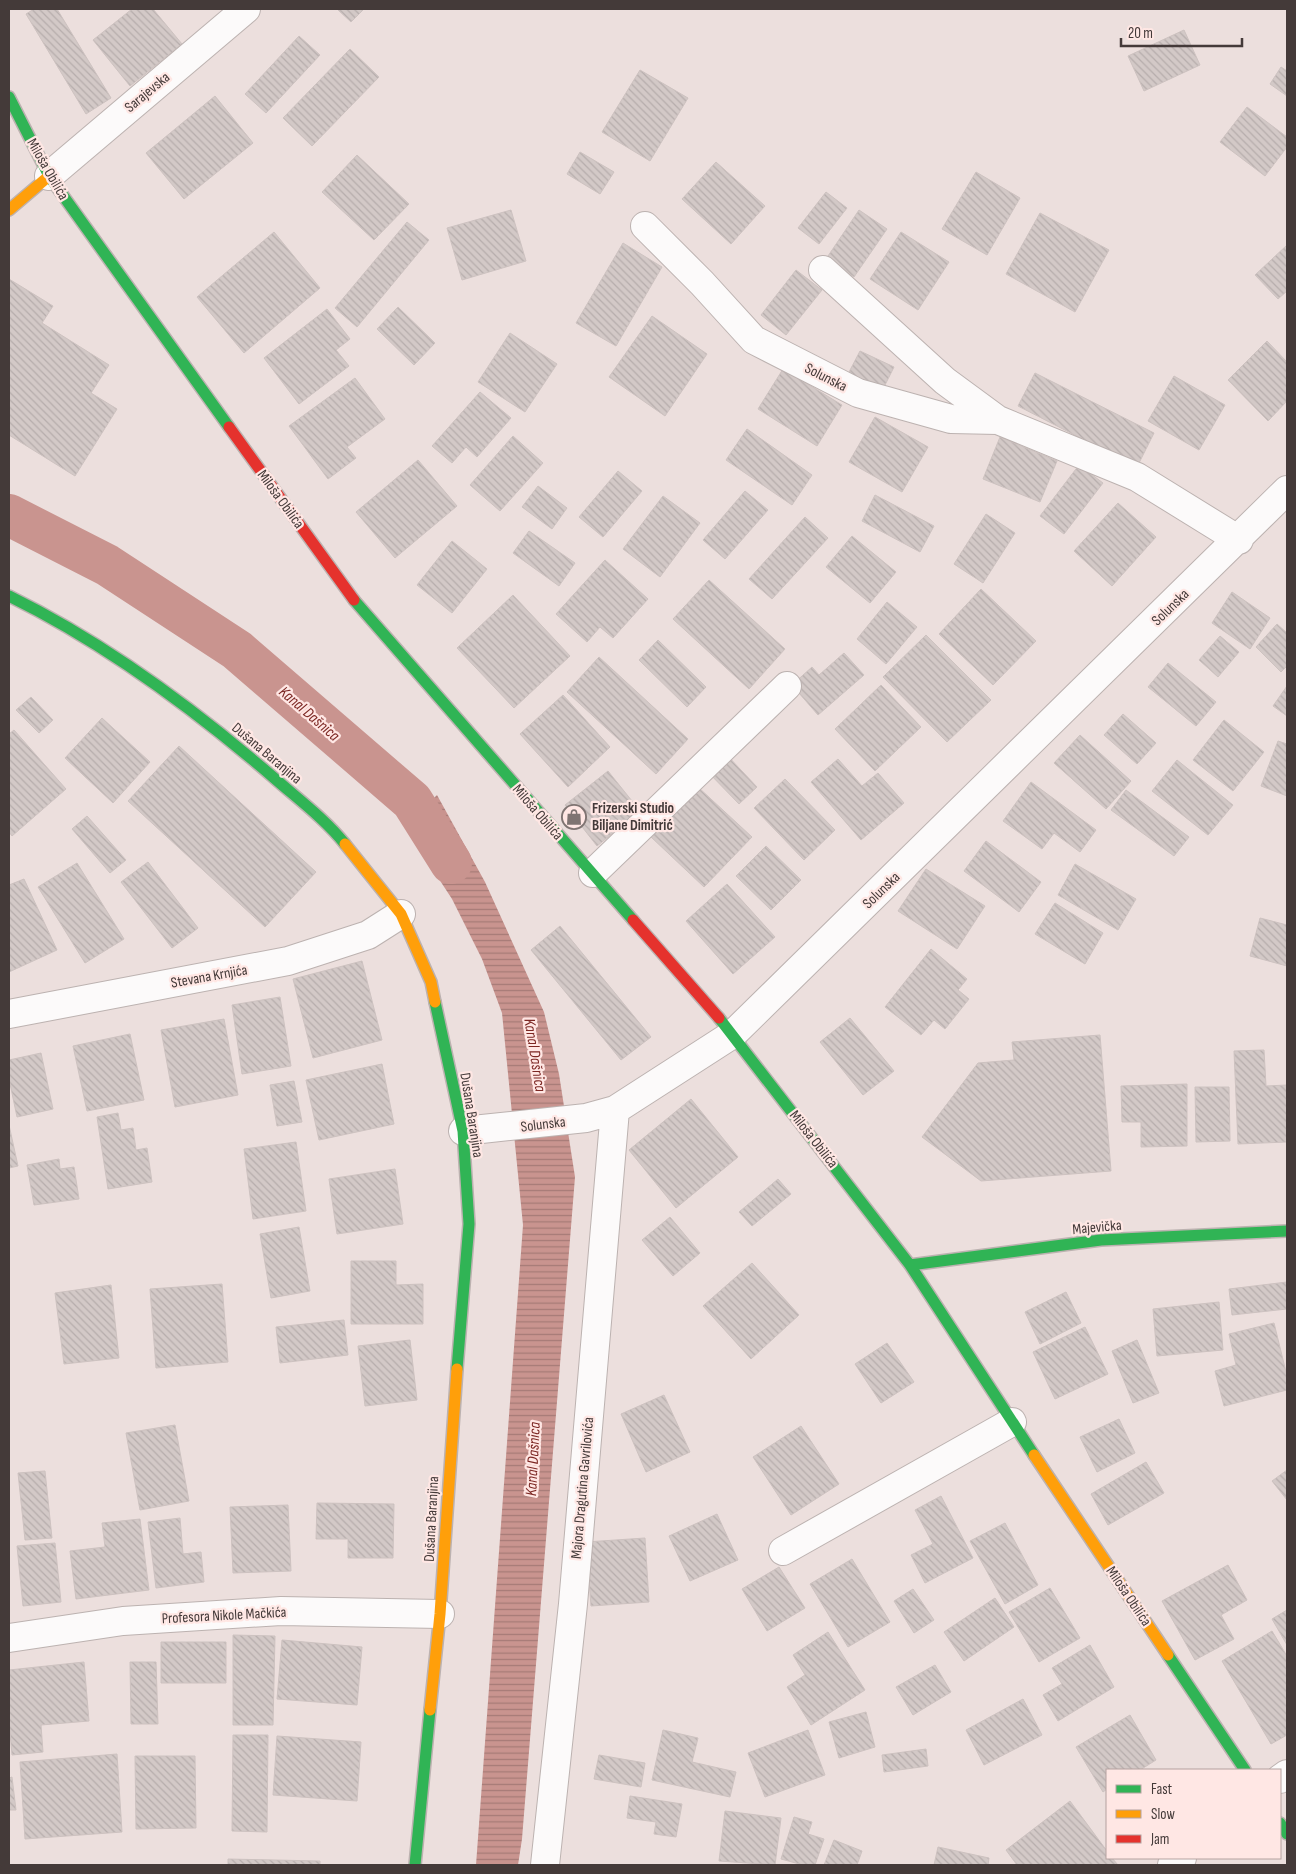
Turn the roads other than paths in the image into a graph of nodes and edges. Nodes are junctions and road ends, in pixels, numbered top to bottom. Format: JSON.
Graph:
{"nodes":[{"id":1,"x":246,"y":9,"type":"edge"},
{"id":2,"x":9,"y":97,"type":"edge"},
{"id":3,"x":49,"y":176,"type":"junction"},
{"id":4,"x":9,"y":210,"type":"edge"},
{"id":5,"x":645,"y":226,"type":"dead end"},
{"id":6,"x":823,"y":270,"type":"dead end"},
{"id":7,"x":998,"y":420,"type":"junction"},
{"id":8,"x":1287,"y":490,"type":"edge"},
{"id":9,"x":1239,"y":540,"type":"junction"},
{"id":10,"x":9,"y":596,"type":"edge"},
{"id":11,"x":787,"y":686,"type":"dead end"},
{"id":12,"x":592,"y":874,"type":"junction"},
{"id":13,"x":401,"y":914,"type":"junction"},
{"id":14,"x":9,"y":1014,"type":"edge"},
{"id":15,"x":733,"y":1034,"type":"junction"},
{"id":16,"x":615,"y":1110,"type":"junction"},
{"id":17,"x":475,"y":1131,"type":"junction"},
{"id":18,"x":1287,"y":1231,"type":"edge"},
{"id":19,"x":910,"y":1265,"type":"junction"},
{"id":20,"x":1012,"y":1422,"type":"junction"},
{"id":21,"x":783,"y":1551,"type":"dead end"},
{"id":22,"x":440,"y":1614,"type":"junction"},
{"id":23,"x":9,"y":1638,"type":"edge"},
{"id":24,"x":1244,"y":1769,"type":"edge"},
{"id":25,"x":415,"y":1865,"type":"edge"},
{"id":26,"x":545,"y":1865,"type":"edge"}],
"edges":[{"from":1,"to":3,"type":"street","name":"Sarajevska"},
{"from":2,"to":3,"type":"main road","name":"Miloša Obilića"},
{"from":3,"to":4,"type":"main road"},
{"from":3,"to":12,"type":"main road","name":"Miloša Obilića"},
{"from":5,"to":7,"type":"street","name":"Solunska"},
{"from":6,"to":7,"type":"street"},
{"from":7,"to":9,"type":"street","name":"Solunska"},
{"from":8,"to":9,"type":"street","name":"Solunska"},
{"from":9,"to":15,"type":"street","name":"Solunska"},
{"from":10,"to":13,"type":"main road","name":"Dušana Baranjina"},
{"from":11,"to":12,"type":"street"},
{"from":12,"to":15,"type":"main road","name":"Miloša Obilića"},
{"from":13,"to":14,"type":"street","name":"Stevana Krnjića"},
{"from":13,"to":17,"type":"main road","name":"Dušana Baranjina"},
{"from":15,"to":16,"type":"street","name":"Solunska"},
{"from":15,"to":19,"type":"main road","name":"Miloša Obilića"},
{"from":16,"to":17,"type":"street","name":"Solunska"},
{"from":16,"to":26,"type":"street","name":"Majora Dragutina Gavrilovića"},
{"from":17,"to":22,"type":"main road","name":"Dušana Baranjina"},
{"from":18,"to":19,"type":"main road","name":"Majevička"},
{"from":19,"to":20,"type":"main road","name":"Miloša Obilića"},
{"from":20,"to":21,"type":"street"},
{"from":20,"to":24,"type":"main road","name":"Miloša Obilića"},
{"from":22,"to":23,"type":"street","name":"Profesora Nikole Mačkića"},
{"from":22,"to":25,"type":"main road","name":"Dušana Baranjina"}]}
